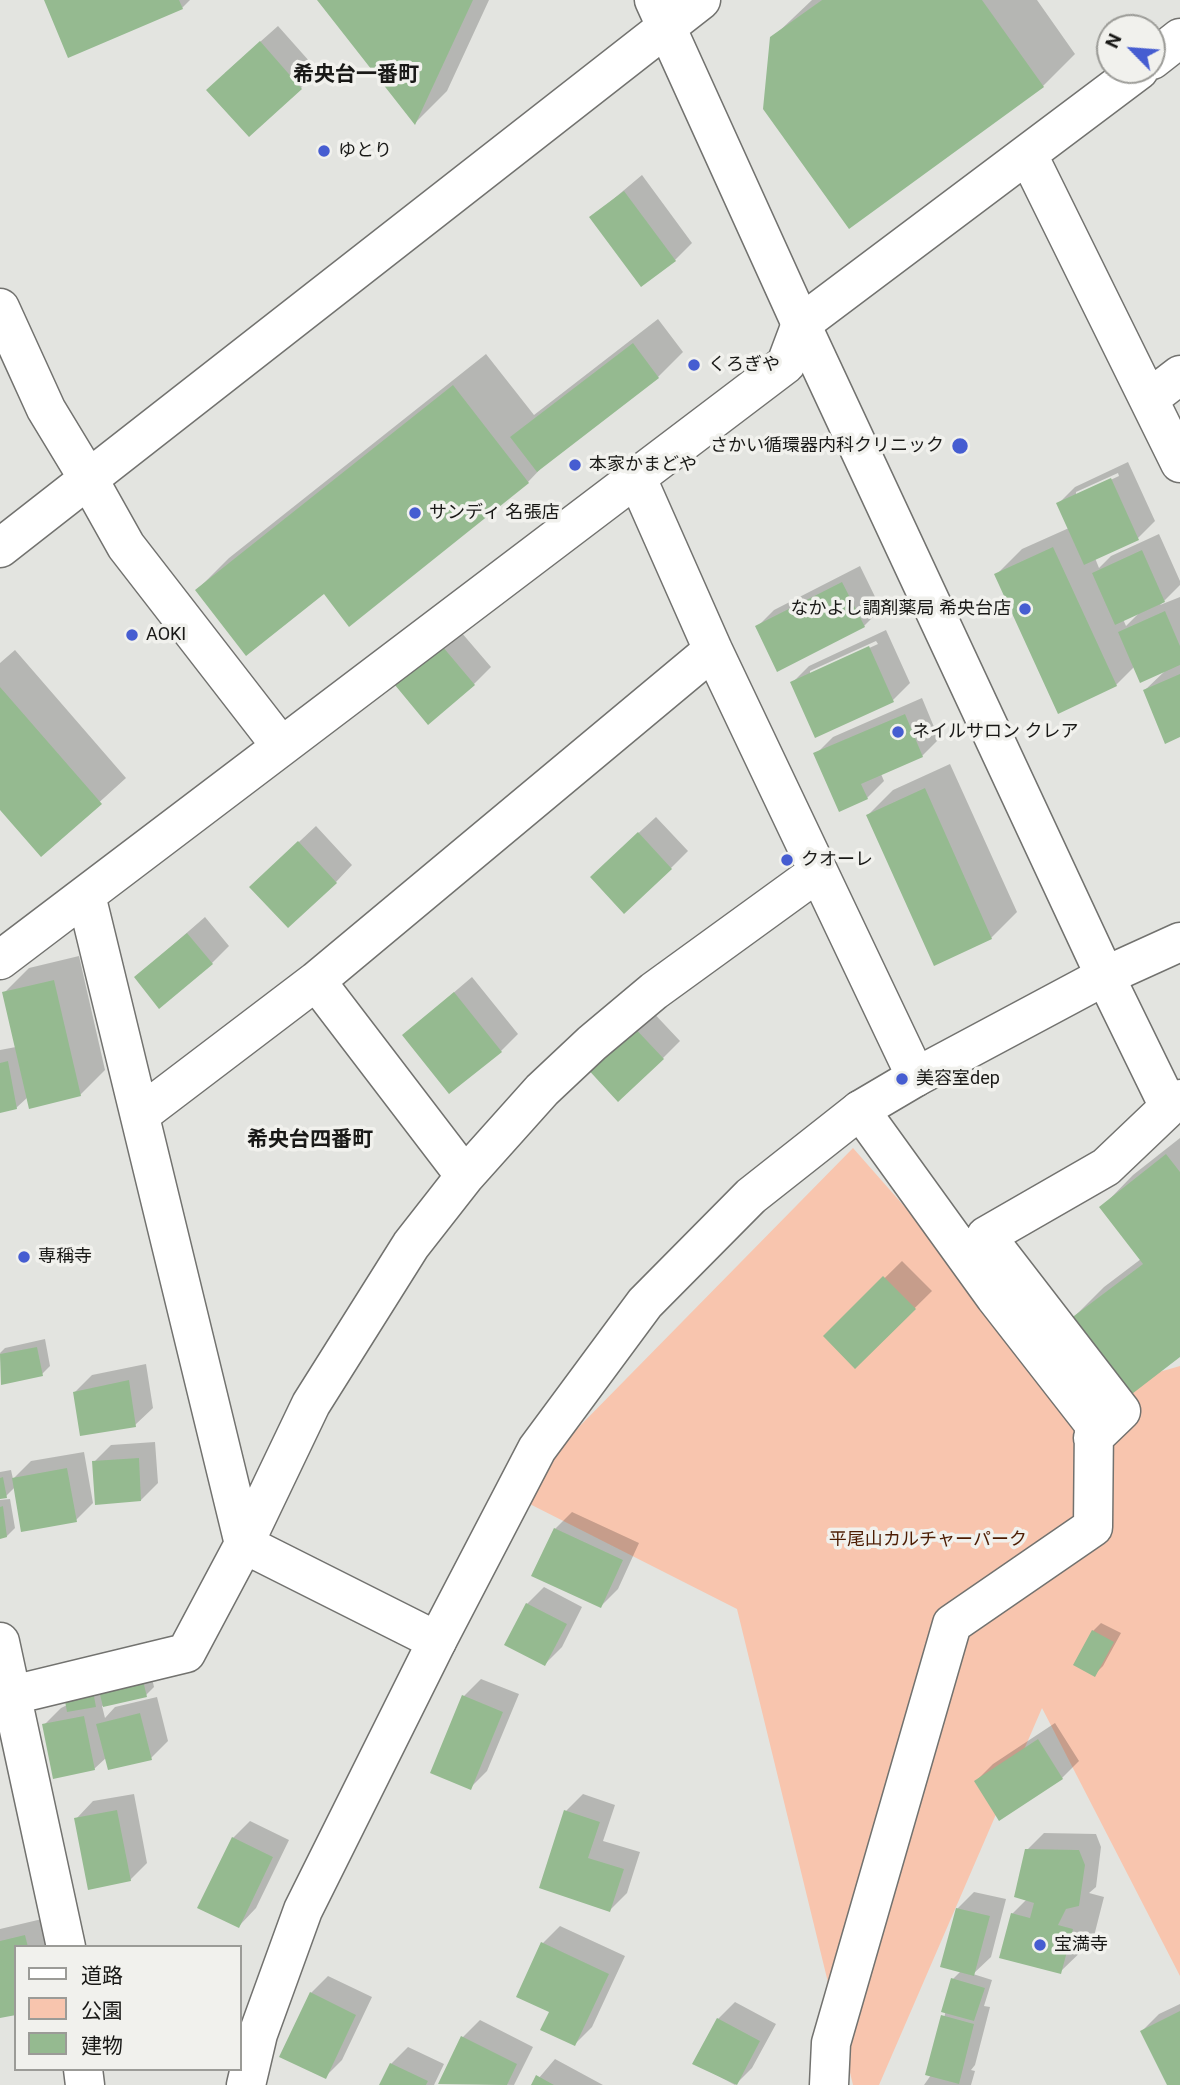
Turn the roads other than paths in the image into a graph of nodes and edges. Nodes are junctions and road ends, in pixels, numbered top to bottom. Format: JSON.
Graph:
{"nodes":[{"id":1,"x":701,"y":0,"type":"edge"},
{"id":2,"x":660,"y":13,"type":"edge"},
{"id":3,"x":1180,"y":38,"type":"edge"},
{"id":4,"x":1166,"y":49,"type":"edge"},
{"id":5,"x":1121,"y":84,"type":"edge"},
{"id":6,"x":1028,"y":155,"type":"junction"},
{"id":7,"x":0,"y":308,"type":"edge"},
{"id":8,"x":801,"y":324,"type":"junction"},
{"id":9,"x":1180,"y":375,"type":"edge"},
{"id":10,"x":1150,"y":398,"type":"junction"},
{"id":11,"x":1180,"y":463,"type":"edge"},
{"id":12,"x":636,"y":476,"type":"junction"},
{"id":13,"x":89,"y":480,"type":"junction"},
{"id":14,"x":0,"y":548,"type":"edge"},
{"id":15,"x":713,"y":650,"type":"junction"},
{"id":16,"x":281,"y":746,"type":"junction"},
{"id":17,"x":818,"y":872,"type":"junction"},
{"id":18,"x":86,"y":895,"type":"junction"},
{"id":19,"x":1180,"y":942,"type":"edge"},
{"id":20,"x":0,"y":960,"type":"edge"},
{"id":21,"x":1105,"y":976,"type":"junction"},
{"id":22,"x":316,"y":981,"type":"junction"},
{"id":23,"x":916,"y":1077,"type":"junction"},
{"id":24,"x":1175,"y":1103,"type":"edge"},
{"id":25,"x":860,"y":1110,"type":"junction"},
{"id":26,"x":141,"y":1114,"type":"junction"},
{"id":27,"x":465,"y":1176,"type":"junction"},
{"id":28,"x":1093,"y":1438,"type":"junction"},
{"id":29,"x":244,"y":1544,"type":"junction"},
{"id":30,"x":437,"y":1641,"type":"junction"},
{"id":31,"x":0,"y":1642,"type":"edge"},
{"id":32,"x":6,"y":1696,"type":"edge"},
{"id":33,"x":66,"y":1945,"type":"edge"},
{"id":34,"x":246,"y":2085,"type":"edge"},
{"id":35,"x":829,"y":2085,"type":"edge"}],
"edges":[{"from":1,"to":2,"type":"street"},
{"from":2,"to":8,"type":"street"},
{"from":2,"to":13,"type":"street"},
{"from":3,"to":4,"type":"street"},
{"from":5,"to":6,"type":"street"},
{"from":6,"to":8,"type":"street"},
{"from":6,"to":10,"type":"street"},
{"from":7,"to":13,"type":"street"},
{"from":8,"to":12,"type":"street"},
{"from":8,"to":21,"type":"street"},
{"from":9,"to":10,"type":"street"},
{"from":10,"to":11,"type":"street"},
{"from":12,"to":15,"type":"street"},
{"from":12,"to":16,"type":"street"},
{"from":13,"to":14,"type":"street"},
{"from":13,"to":16,"type":"street"},
{"from":15,"to":17,"type":"street"},
{"from":15,"to":22,"type":"street"},
{"from":16,"to":18,"type":"street"},
{"from":17,"to":23,"type":"street"},
{"from":17,"to":27,"type":"street"},
{"from":18,"to":20,"type":"street"},
{"from":18,"to":26,"type":"street"},
{"from":19,"to":21,"type":"street"},
{"from":21,"to":23,"type":"street"},
{"from":21,"to":24,"type":"street"},
{"from":22,"to":26,"type":"street"},
{"from":22,"to":27,"type":"street"},
{"from":23,"to":25,"type":"street"},
{"from":24,"to":28,"type":"street"},
{"from":25,"to":28,"type":"street"},
{"from":25,"to":30,"type":"street"},
{"from":26,"to":29,"type":"street"},
{"from":27,"to":29,"type":"street"},
{"from":28,"to":35,"type":"street"},
{"from":29,"to":30,"type":"street"},
{"from":29,"to":32,"type":"street"},
{"from":30,"to":34,"type":"street"},
{"from":31,"to":32,"type":"street"},
{"from":32,"to":33,"type":"street"}]}
